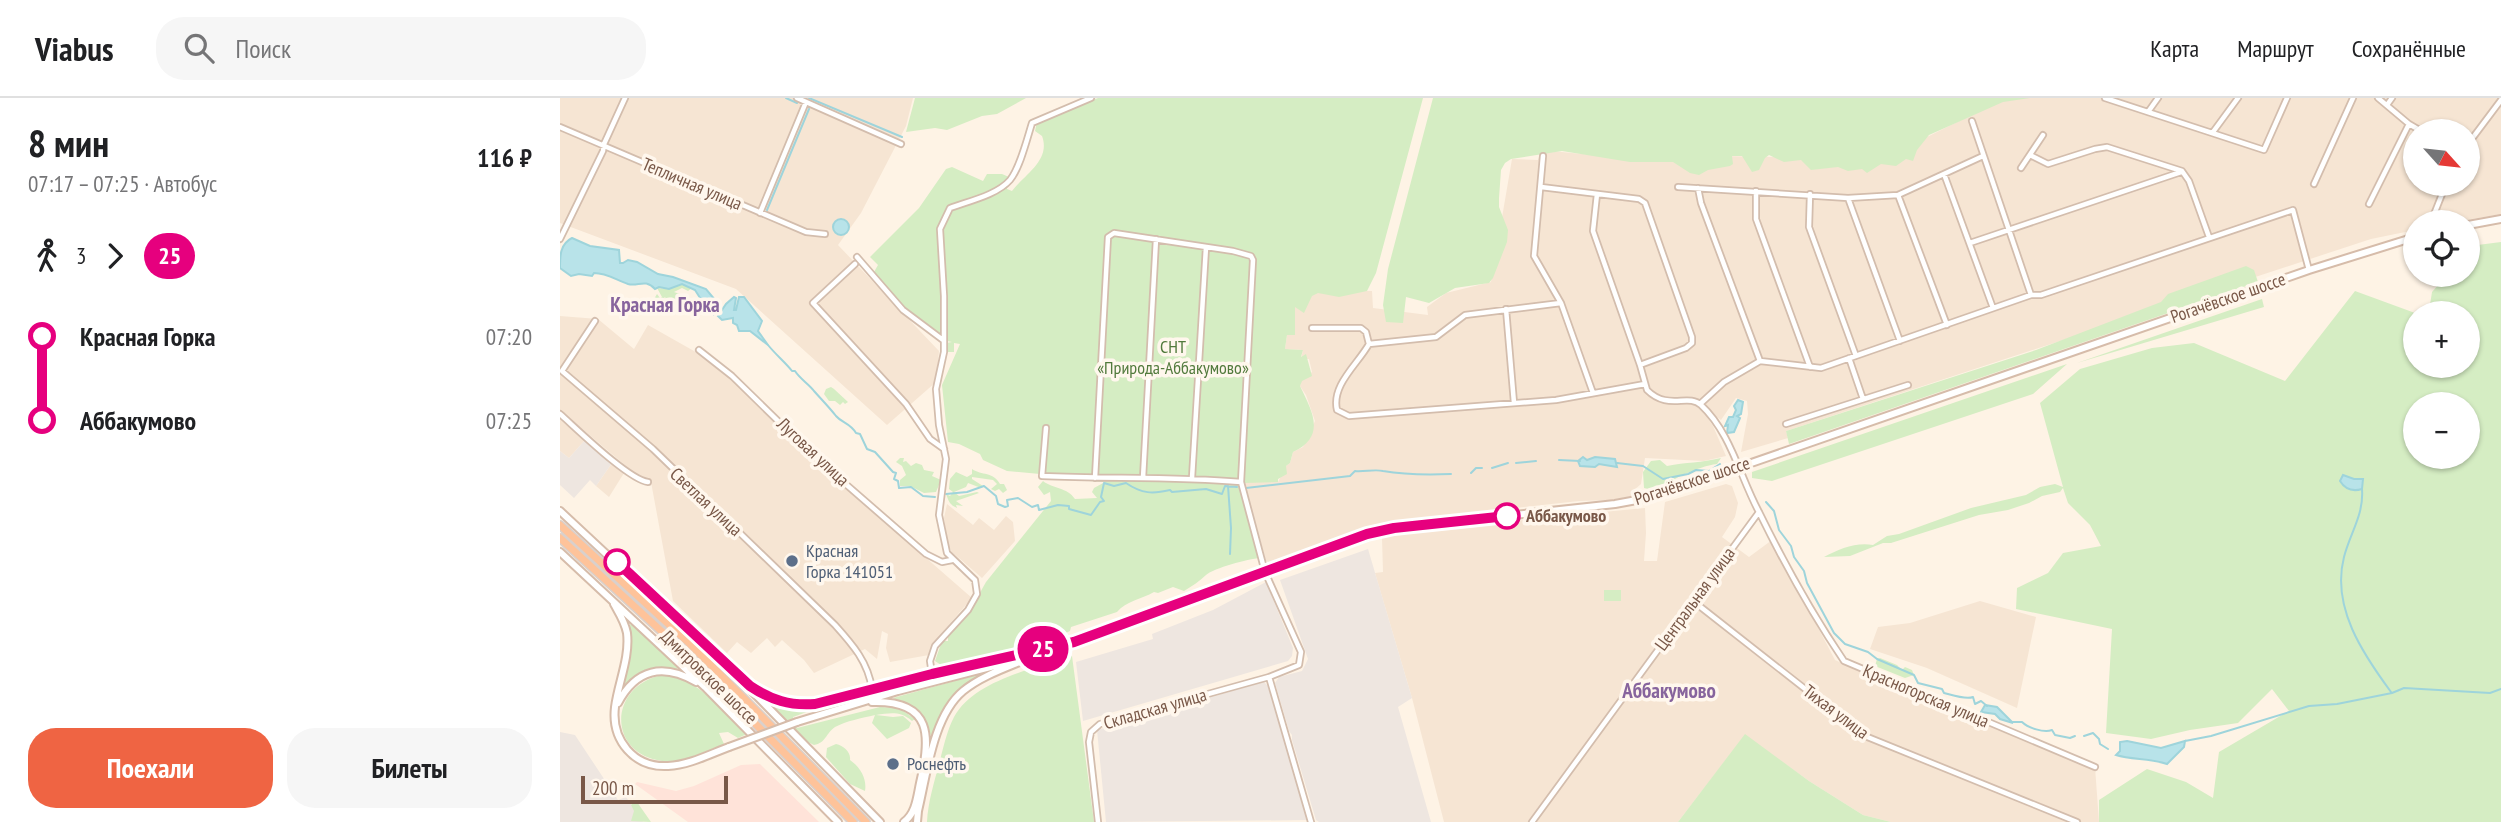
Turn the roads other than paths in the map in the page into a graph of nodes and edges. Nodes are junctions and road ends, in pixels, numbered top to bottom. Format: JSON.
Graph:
{"nodes":[{"id":1,"x":625,"y":98,"type":"edge"},
{"id":2,"x":797,"y":98,"type":"edge"},
{"id":3,"x":1091,"y":98,"type":"edge"},
{"id":4,"x":2105,"y":98,"type":"edge"},
{"id":5,"x":2158,"y":98,"type":"edge"},
{"id":6,"x":2238,"y":98,"type":"edge"},
{"id":7,"x":2287,"y":98,"type":"edge"},
{"id":8,"x":2353,"y":98,"type":"edge"},
{"id":9,"x":2378,"y":98,"type":"edge"},
{"id":10,"x":2392,"y":98,"type":"edge"},
{"id":11,"x":2501,"y":100,"type":"edge"},
{"id":12,"x":806,"y":102,"type":"junction"},
{"id":13,"x":2387,"y":105,"type":"junction"},
{"id":14,"x":2148,"y":113,"type":"junction"},
{"id":15,"x":2403,"y":119,"type":"edge"},
{"id":16,"x":1972,"y":121,"type":"dead end"},
{"id":17,"x":560,"y":127,"type":"edge"},
{"id":18,"x":2480,"y":128,"type":"edge"},
{"id":19,"x":2213,"y":132,"type":"junction"},
{"id":20,"x":2043,"y":135,"type":"dead end"},
{"id":21,"x":2403,"y":136,"type":"edge"},
{"id":22,"x":901,"y":144,"type":"dead end"},
{"id":23,"x":604,"y":146,"type":"junction"},
{"id":24,"x":2030,"y":155,"type":"junction"},
{"id":25,"x":1543,"y":156,"type":"dead end"},
{"id":26,"x":1983,"y":156,"type":"junction"},
{"id":27,"x":2021,"y":168,"type":"dead end"},
{"id":28,"x":2182,"y":171,"type":"junction"},
{"id":29,"x":1944,"y":174,"type":"junction"},
{"id":30,"x":2314,"y":184,"type":"dead end"},
{"id":31,"x":1541,"y":187,"type":"junction"},
{"id":32,"x":1678,"y":187,"type":"dead end"},
{"id":33,"x":1698,"y":188,"type":"junction"},
{"id":34,"x":1756,"y":191,"type":"junction"},
{"id":35,"x":1597,"y":194,"type":"junction"},
{"id":36,"x":1810,"y":194,"type":"junction"},
{"id":37,"x":1898,"y":195,"type":"junction"},
{"id":38,"x":1848,"y":198,"type":"junction"},
{"id":39,"x":2369,"y":204,"type":"dead end"},
{"id":40,"x":760,"y":213,"type":"junction"},
{"id":41,"x":2501,"y":219,"type":"edge"},
{"id":42,"x":2480,"y":223,"type":"edge"},
{"id":43,"x":2010,"y":231,"type":"junction"},
{"id":44,"x":825,"y":234,"type":"dead end"},
{"id":45,"x":2209,"y":237,"type":"junction"},
{"id":46,"x":560,"y":239,"type":"edge"},
{"id":47,"x":1156,"y":239,"type":"junction"},
{"id":48,"x":2403,"y":241,"type":"edge"},
{"id":49,"x":1970,"y":243,"type":"junction"},
{"id":50,"x":1206,"y":247,"type":"junction"},
{"id":51,"x":857,"y":257,"type":"dead end"},
{"id":52,"x":855,"y":264,"type":"dead end"},
{"id":53,"x":2309,"y":270,"type":"junction"},
{"id":54,"x":2031,"y":295,"type":"junction"},
{"id":55,"x":1561,"y":303,"type":"junction"},
{"id":56,"x":1993,"y":308,"type":"junction"},
{"id":57,"x":1506,"y":309,"type":"junction"},
{"id":58,"x":594,"y":321,"type":"dead end"},
{"id":59,"x":1947,"y":325,"type":"junction"},
{"id":60,"x":1312,"y":328,"type":"dead end"},
{"id":61,"x":943,"y":341,"type":"junction"},
{"id":62,"x":1900,"y":341,"type":"junction"},
{"id":63,"x":1369,"y":344,"type":"junction"},
{"id":64,"x":699,"y":350,"type":"dead end"},
{"id":65,"x":1856,"y":356,"type":"junction"},
{"id":66,"x":1849,"y":358,"type":"junction"},
{"id":67,"x":1760,"y":361,"type":"junction"},
{"id":68,"x":1640,"y":365,"type":"junction"},
{"id":69,"x":1810,"y":367,"type":"junction"},
{"id":70,"x":1645,"y":384,"type":"junction"},
{"id":71,"x":1908,"y":385,"type":"dead end"},
{"id":72,"x":1593,"y":393,"type":"junction"},
{"id":73,"x":1863,"y":400,"type":"junction"},
{"id":74,"x":1514,"y":403,"type":"junction"},
{"id":75,"x":1700,"y":404,"type":"junction"},
{"id":76,"x":560,"y":414,"type":"edge"},
{"id":77,"x":1786,"y":424,"type":"dead end"},
{"id":78,"x":1046,"y":428,"type":"dead end"},
{"id":79,"x":944,"y":449,"type":"junction"},
{"id":80,"x":1740,"y":467,"type":"junction"},
{"id":81,"x":1095,"y":478,"type":"junction"},
{"id":82,"x":1143,"y":478,"type":"junction"},
{"id":83,"x":1192,"y":478,"type":"junction"},
{"id":84,"x":648,"y":482,"type":"dead end"},
{"id":85,"x":1241,"y":482,"type":"junction"},
{"id":86,"x":560,"y":511,"type":"edge"},
{"id":87,"x":1759,"y":512,"type":"junction"},
{"id":88,"x":560,"y":525,"type":"edge"},
{"id":89,"x":560,"y":538,"type":"edge"},
{"id":90,"x":560,"y":552,"type":"edge"},
{"id":91,"x":952,"y":560,"type":"junction"},
{"id":92,"x":1265,"y":572,"type":"junction"},
{"id":93,"x":609,"y":596,"type":"junction"},
{"id":94,"x":1693,"y":601,"type":"junction"},
{"id":95,"x":1074,"y":642,"type":"junction"},
{"id":96,"x":1036,"y":655,"type":"junction"},
{"id":97,"x":932,"y":674,"type":"junction"},
{"id":98,"x":735,"y":675,"type":"junction"},
{"id":99,"x":1269,"y":677,"type":"junction"},
{"id":100,"x":705,"y":687,"type":"junction"},
{"id":101,"x":872,"y":689,"type":"junction"},
{"id":102,"x":863,"y":702,"type":"junction"},
{"id":103,"x":615,"y":707,"type":"junction"},
{"id":104,"x":2095,"y":767,"type":"dead end"},
{"id":105,"x":872,"y":813,"type":"junction"},
{"id":106,"x":838,"y":822,"type":"edge"},
{"id":107,"x":853,"y":822,"type":"edge"},
{"id":108,"x":866,"y":822,"type":"edge"},
{"id":109,"x":880,"y":822,"type":"edge"},
{"id":110,"x":887,"y":822,"type":"edge"},
{"id":111,"x":904,"y":822,"type":"edge"},
{"id":112,"x":917,"y":822,"type":"edge"},
{"id":113,"x":1098,"y":822,"type":"edge"},
{"id":114,"x":1311,"y":822,"type":"edge"},
{"id":115,"x":1532,"y":822,"type":"edge"},
{"id":116,"x":2077,"y":822,"type":"edge"}],
"edges":[{"from":1,"to":23,"type":"street"},
{"from":2,"to":12,"type":"street"},
{"from":3,"to":61,"type":"street"},
{"from":4,"to":14,"type":"street"},
{"from":5,"to":14,"type":"street"},
{"from":6,"to":19,"type":"street"},
{"from":7,"to":19,"type":"street"},
{"from":8,"to":30,"type":"street"},
{"from":9,"to":13,"type":"street"},
{"from":10,"to":13,"type":"street"},
{"from":11,"to":18,"type":"street"},
{"from":12,"to":22,"type":"street"},
{"from":12,"to":40,"type":"street"},
{"from":13,"to":15,"type":"street"},
{"from":14,"to":19,"type":"street"},
{"from":16,"to":26,"type":"street"},
{"from":17,"to":23,"type":"street","name":"Тепличная улица"},
{"from":20,"to":24,"type":"street"},
{"from":21,"to":39,"type":"street"},
{"from":23,"to":40,"type":"street","name":"Тепличная улица"},
{"from":23,"to":46,"type":"street"},
{"from":24,"to":27,"type":"street"},
{"from":24,"to":28,"type":"street"},
{"from":25,"to":31,"type":"street"},
{"from":26,"to":29,"type":"street"},
{"from":26,"to":43,"type":"street"},
{"from":28,"to":43,"type":"street"},
{"from":28,"to":45,"type":"street"},
{"from":29,"to":37,"type":"street"},
{"from":29,"to":49,"type":"street"},
{"from":31,"to":35,"type":"street"},
{"from":31,"to":55,"type":"street"},
{"from":32,"to":33,"type":"street"},
{"from":33,"to":34,"type":"street"},
{"from":33,"to":67,"type":"street"},
{"from":34,"to":36,"type":"street"},
{"from":34,"to":69,"type":"street"},
{"from":35,"to":68,"type":"street"},
{"from":35,"to":68,"type":"street"},
{"from":36,"to":38,"type":"street"},
{"from":36,"to":65,"type":"street"},
{"from":37,"to":38,"type":"street"},
{"from":37,"to":59,"type":"street"},
{"from":38,"to":62,"type":"street"},
{"from":40,"to":44,"type":"street","name":"Тепличная улица"},
{"from":41,"to":42,"type":"main road"},
{"from":43,"to":49,"type":"street"},
{"from":43,"to":54,"type":"street"},
{"from":45,"to":53,"type":"street"},
{"from":45,"to":54,"type":"street"},
{"from":47,"to":50,"type":"street"},
{"from":47,"to":81,"type":"street"},
{"from":47,"to":82,"type":"street"},
{"from":48,"to":53,"type":"main road","name":"Рогачёвское шоссе"},
{"from":49,"to":56,"type":"street"},
{"from":50,"to":83,"type":"street"},
{"from":50,"to":85,"type":"street"},
{"from":51,"to":61,"type":"street"},
{"from":52,"to":79,"type":"street"},
{"from":53,"to":80,"type":"main road","name":"Рогачёвское шоссе"},
{"from":54,"to":56,"type":"street"},
{"from":55,"to":57,"type":"street"},
{"from":55,"to":72,"type":"street"},
{"from":56,"to":59,"type":"street"},
{"from":57,"to":63,"type":"street"},
{"from":57,"to":74,"type":"street"},
{"from":58,"to":101,"type":"street","name":"Светлая улица"},
{"from":59,"to":62,"type":"street"},
{"from":60,"to":63,"type":"street"},
{"from":61,"to":79,"type":"street"},
{"from":62,"to":65,"type":"street"},
{"from":63,"to":74,"type":"street"},
{"from":64,"to":91,"type":"street","name":"Луговая улица"},
{"from":65,"to":66,"type":"street"},
{"from":66,"to":69,"type":"street"},
{"from":66,"to":73,"type":"street"},
{"from":67,"to":69,"type":"street"},
{"from":67,"to":75,"type":"street"},
{"from":68,"to":70,"type":"street"},
{"from":70,"to":72,"type":"street"},
{"from":70,"to":75,"type":"street"},
{"from":71,"to":73,"type":"street"},
{"from":72,"to":74,"type":"street"},
{"from":73,"to":77,"type":"street"},
{"from":75,"to":80,"type":"street","name":"Красногорская улица"},
{"from":76,"to":84,"type":"street"},
{"from":78,"to":81,"type":"street"},
{"from":79,"to":91,"type":"street"},
{"from":80,"to":87,"type":"street","name":"Красногорская улица"},
{"from":80,"to":92,"type":"main road","name":"Рогачёвское шоссе"},
{"from":81,"to":82,"type":"street"},
{"from":82,"to":83,"type":"street"},
{"from":83,"to":85,"type":"street"},
{"from":85,"to":92,"type":"street"},
{"from":86,"to":98,"type":"main road"},
{"from":87,"to":94,"type":"street","name":"Центральная улица"},
{"from":87,"to":104,"type":"street","name":"Красногорская улица"},
{"from":88,"to":108,"type":"highway","name":"Дмитровское шоссе"},
{"from":89,"to":107,"type":"highway","name":"Дмитровское шоссе"},
{"from":90,"to":93,"type":"main road"},
{"from":91,"to":97,"type":"street"},
{"from":92,"to":95,"type":"main road","name":"Рогачёвское шоссе"},
{"from":92,"to":99,"type":"street","name":"Складская улица"},
{"from":93,"to":100,"type":"main road"},
{"from":93,"to":103,"type":"main road"},
{"from":94,"to":115,"type":"street","name":"Центральная улица"},
{"from":94,"to":116,"type":"street","name":"Тихая улица"},
{"from":95,"to":96,"type":"main road"},
{"from":95,"to":97,"type":"main road","name":"Рогачёвское шоссе"},
{"from":96,"to":102,"type":"main road"},
{"from":96,"to":112,"type":"main road"},
{"from":97,"to":101,"type":"main road","name":"Рогачёвское шоссе"},
{"from":98,"to":101,"type":"main road","name":"Рогачёвское шоссе"},
{"from":98,"to":105,"type":"main road"},
{"from":99,"to":113,"type":"street","name":"Складская улица"},
{"from":99,"to":114,"type":"street"},
{"from":100,"to":103,"type":"main road"},
{"from":100,"to":106,"type":"main road"},
{"from":102,"to":103,"type":"main road","bridge":true},
{"from":102,"to":111,"type":"main road"},
{"from":105,"to":109,"type":"main road"},
{"from":105,"to":110,"type":"main road"}]}
